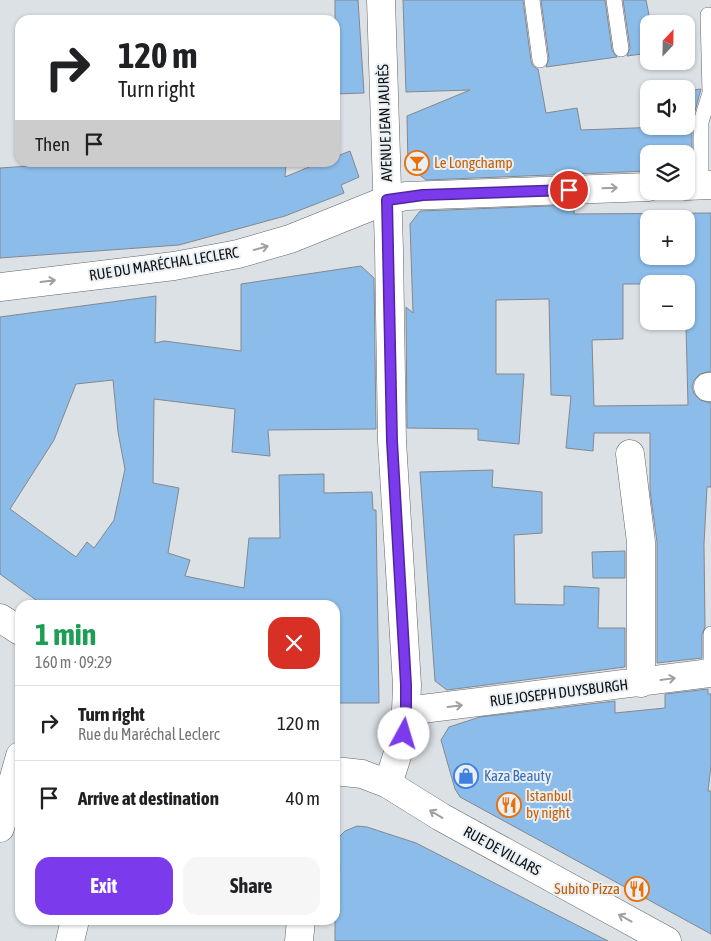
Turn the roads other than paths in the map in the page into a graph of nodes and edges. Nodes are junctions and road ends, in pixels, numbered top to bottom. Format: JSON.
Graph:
{"nodes":[{"id":1,"x":381,"y":0,"type":"edge"},
{"id":2,"x":532,"y":0,"type":"edge"},
{"id":3,"x":614,"y":0,"type":"edge"},
{"id":4,"x":708,"y":15,"type":"dead end"},
{"id":5,"x":621,"y":49,"type":"dead end"},
{"id":6,"x":540,"y":60,"type":"dead end"},
{"id":7,"x":699,"y":186,"type":"edge"},
{"id":8,"x":640,"y":187,"type":"edge"},
{"id":9,"x":387,"y":200,"type":"junction"},
{"id":10,"x":0,"y":287,"type":"edge"},
{"id":11,"x":630,"y":454,"type":"dead end"},
{"id":12,"x":0,"y":618,"type":"edge"},
{"id":13,"x":15,"y":627,"type":"edge"},
{"id":14,"x":711,"y":634,"type":"edge"},
{"id":15,"x":711,"y":673,"type":"edge"},
{"id":16,"x":640,"y":683,"type":"junction"},
{"id":17,"x":406,"y":711,"type":"junction"},
{"id":18,"x":340,"y":772,"type":"edge"},
{"id":19,"x":15,"y":774,"type":"edge"},
{"id":20,"x":388,"y":784,"type":"junction"},
{"id":21,"x":0,"y":828,"type":"edge"},
{"id":22,"x":74,"y":925,"type":"edge"},
{"id":23,"x":300,"y":925,"type":"edge"},
{"id":24,"x":70,"y":941,"type":"edge"},
{"id":25,"x":298,"y":941,"type":"edge"},
{"id":26,"x":667,"y":941,"type":"edge"}],
"edges":[{"from":1,"to":9,"type":"street","name":"AVENUE JEAN JAURÈS"},
{"from":2,"to":6,"type":"lane"},
{"from":3,"to":5,"type":"lane"},
{"from":4,"to":7,"type":"lane"},
{"from":9,"to":8,"type":"street","name":"RUE DU MARÉCHAL LECLERC","one_way":true},
{"from":10,"to":9,"type":"street","name":"RUE DU MARÉCHAL LECLERC","one_way":true},
{"from":9,"to":17,"type":"street","name":"AVENUE JEAN JAURÈS"},
{"from":11,"to":16,"type":"street"},
{"from":12,"to":13,"type":"street"},
{"from":14,"to":15,"type":"lane"},
{"from":16,"to":15,"type":"street","name":"RUE JOSEPH DUYSBURGH","one_way":true},
{"from":17,"to":16,"type":"street","name":"RUE JOSEPH DUYSBURGH","one_way":true},
{"from":17,"to":20,"type":"street","name":"AVENUE JEAN JAURÈS"},
{"from":18,"to":20,"type":"street","name":"RUE DE VILLARS"},
{"from":19,"to":21,"type":"street"},
{"from":26,"to":20,"type":"street","name":"RUE DE VILLARS","one_way":true},
{"from":22,"to":24,"type":"street"},
{"from":23,"to":25,"type":"street"}]}
